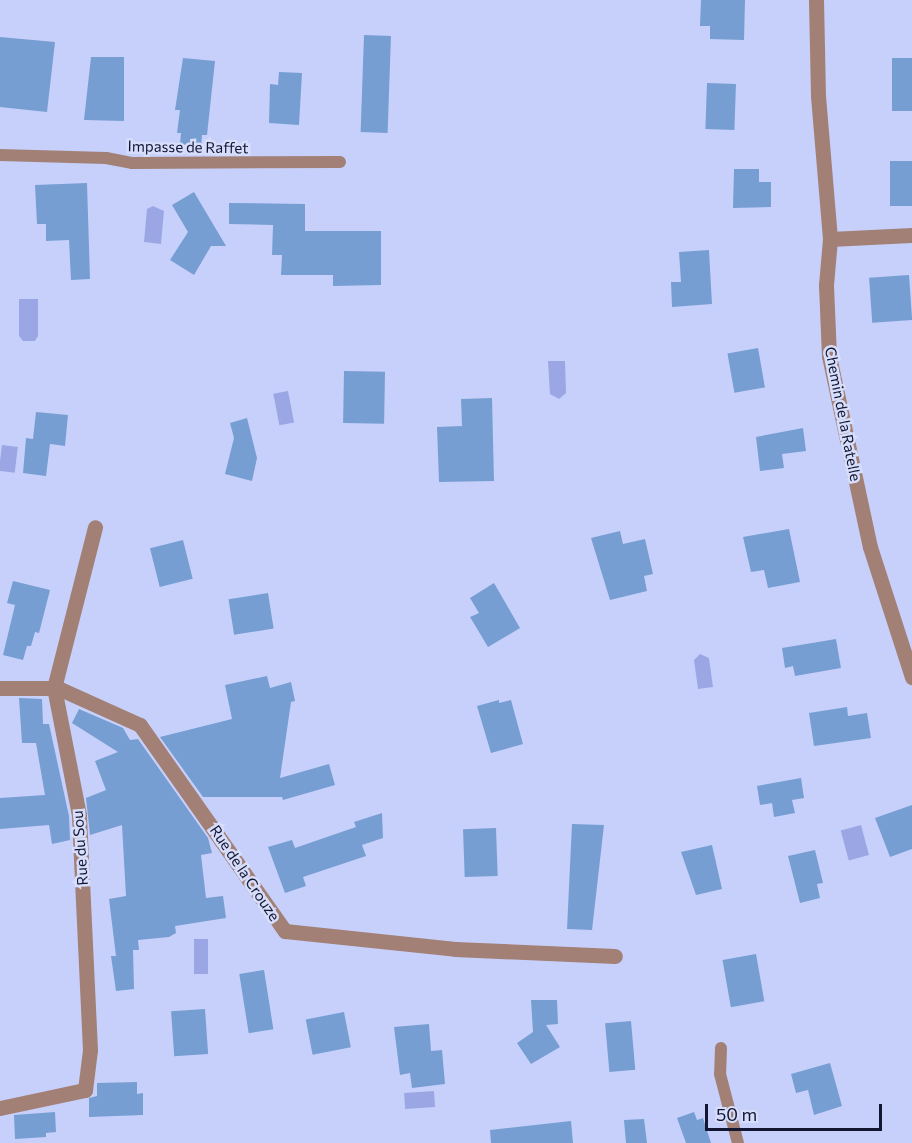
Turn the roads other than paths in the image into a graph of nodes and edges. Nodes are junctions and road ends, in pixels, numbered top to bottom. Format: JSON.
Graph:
{"nodes":[{"id":1,"x":816,"y":0,"type":"edge"},
{"id":2,"x":0,"y":155,"type":"edge"},
{"id":3,"x":340,"y":162,"type":"dead end"},
{"id":4,"x":912,"y":235,"type":"edge"},
{"id":5,"x":830,"y":239,"type":"junction"},
{"id":6,"x":95,"y":527,"type":"dead end"},
{"id":7,"x":912,"y":677,"type":"edge"},
{"id":8,"x":0,"y":688,"type":"edge"},
{"id":9,"x":54,"y":688,"type":"junction"},
{"id":10,"x":615,"y":956,"type":"dead end"},
{"id":11,"x":721,"y":1048,"type":"dead end"},
{"id":12,"x":0,"y":1108,"type":"edge"},
{"id":13,"x":738,"y":1143,"type":"edge"}],
"edges":[{"from":1,"to":5,"type":"street","name":"Chemin de la Ratelle"},
{"from":2,"to":3,"type":"lane","name":"Impasse de Raffet"},
{"from":4,"to":5,"type":"street"},
{"from":5,"to":7,"type":"street","name":"Chemin de la Ratelle"},
{"from":6,"to":9,"type":"street","name":"Rue du Sou"},
{"from":8,"to":9,"type":"street","name":"Rue de la Crouze"},
{"from":9,"to":10,"type":"street","name":"Rue de la Crouze"},
{"from":9,"to":12,"type":"street","name":"Rue du Sou"},
{"from":11,"to":13,"type":"lane"}]}
